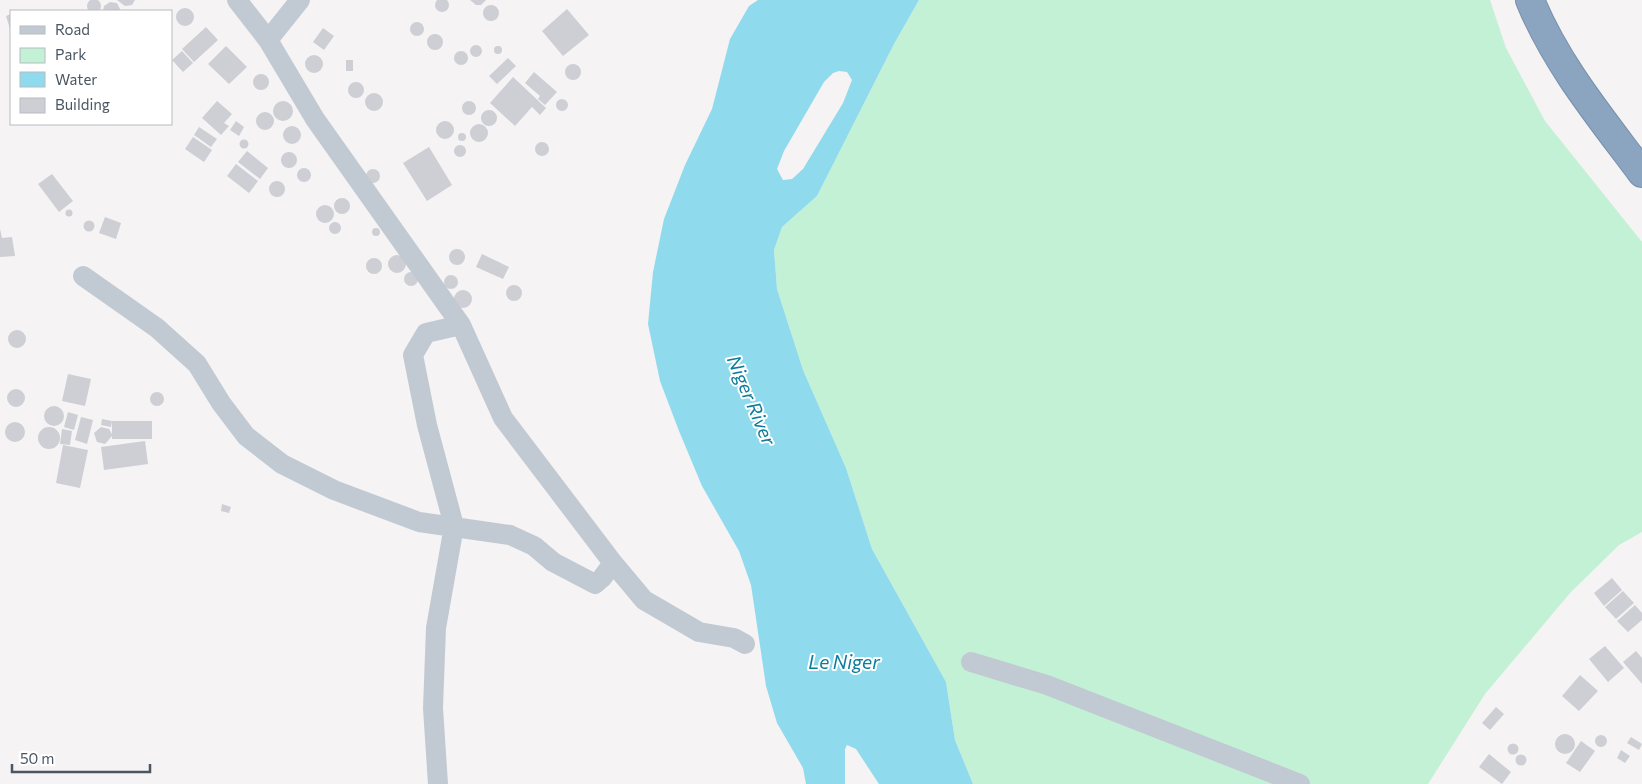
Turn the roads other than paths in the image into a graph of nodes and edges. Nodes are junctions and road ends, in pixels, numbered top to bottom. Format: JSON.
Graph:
{"nodes":[{"id":1,"x":237,"y":0,"type":"edge"},
{"id":2,"x":300,"y":0,"type":"edge"},
{"id":3,"x":1530,"y":0,"type":"edge"},
{"id":4,"x":268,"y":40,"type":"junction"},
{"id":5,"x":1642,"y":173,"type":"edge"},
{"id":6,"x":83,"y":276,"type":"dead end"},
{"id":7,"x":461,"y":325,"type":"junction"},
{"id":8,"x":454,"y":526,"type":"junction"},
{"id":9,"x":613,"y":563,"type":"junction"},
{"id":10,"x":745,"y":644,"type":"dead end"},
{"id":11,"x":971,"y":662,"type":"dead end"},
{"id":12,"x":438,"y":784,"type":"edge"},
{"id":13,"x":1300,"y":784,"type":"edge"}],
"edges":[{"from":1,"to":4,"type":"street"},
{"from":2,"to":4,"type":"street"},
{"from":3,"to":5,"type":"highway"},
{"from":4,"to":7,"type":"street"},
{"from":6,"to":8,"type":"street"},
{"from":7,"to":8,"type":"street"},
{"from":7,"to":9,"type":"street"},
{"from":8,"to":9,"type":"street"},
{"from":8,"to":12,"type":"street"},
{"from":9,"to":10,"type":"street"},
{"from":11,"to":13,"type":"street"}]}
